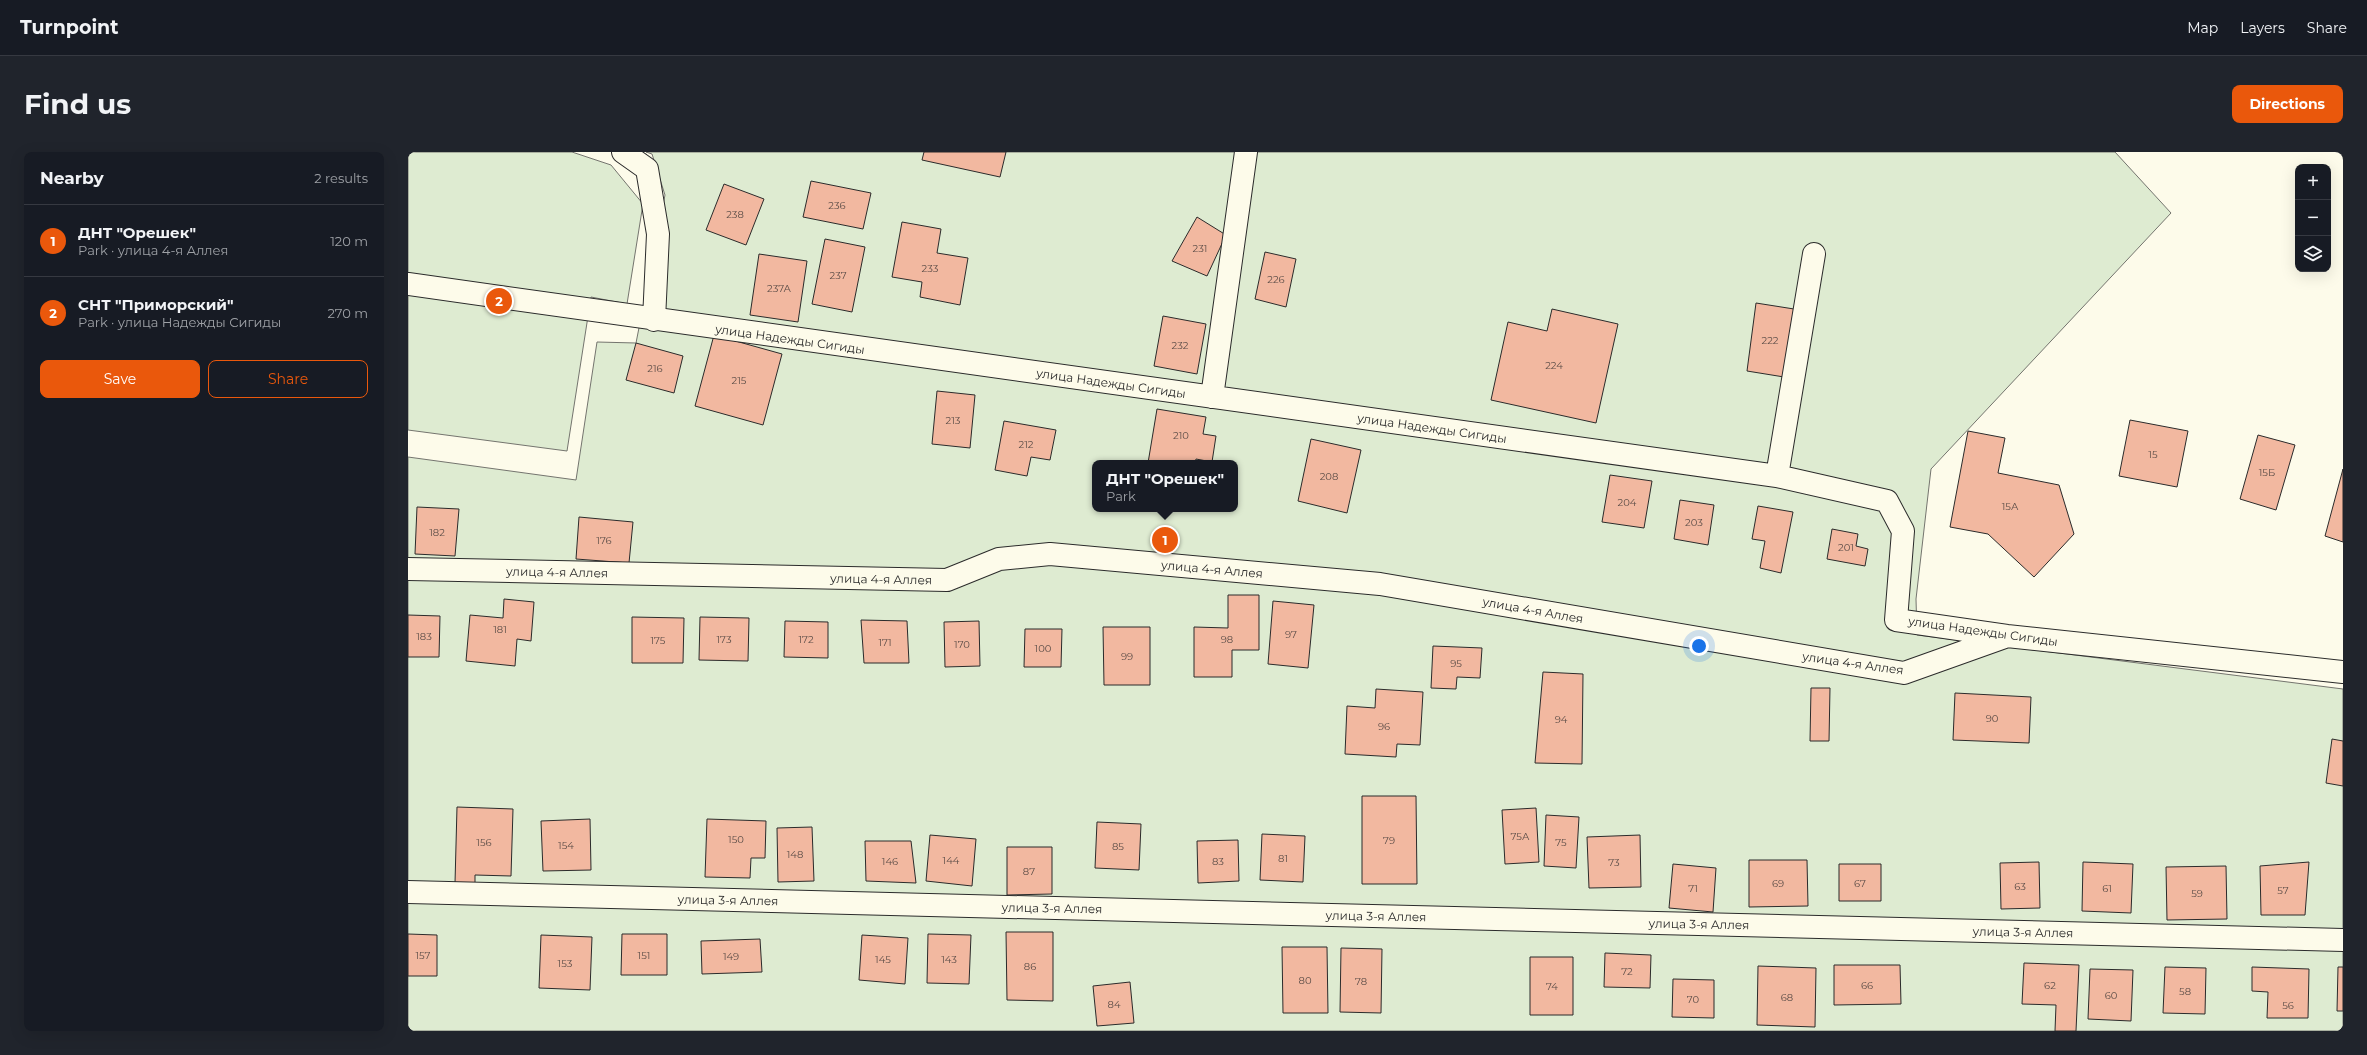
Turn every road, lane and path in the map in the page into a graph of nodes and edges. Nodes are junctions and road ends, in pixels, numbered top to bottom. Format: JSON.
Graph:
{"nodes":[{"id":1,"x":623,"y":152,"type":"edge"},
{"id":2,"x":1246,"y":152,"type":"edge"},
{"id":3,"x":1814,"y":254,"type":"dead end"},
{"id":4,"x":408,"y":284,"type":"edge"},
{"id":5,"x":654,"y":320,"type":"junction"},
{"id":6,"x":1212,"y":397,"type":"junction"},
{"id":7,"x":1777,"y":476,"type":"junction"},
{"id":8,"x":408,"y":569,"type":"edge"},
{"id":9,"x":2007,"y":636,"type":"junction"},
{"id":10,"x":2343,"y":672,"type":"edge"},
{"id":11,"x":408,"y":892,"type":"edge"},
{"id":12,"x":2343,"y":940,"type":"edge"}],
"edges":[{"from":1,"to":5,"type":"street"},
{"from":2,"to":6,"type":"street"},
{"from":3,"to":7,"type":"street"},
{"from":4,"to":5,"type":"street","name":"улица Надежды Сигиды"},
{"from":5,"to":6,"type":"street","name":"улица Надежды Сигиды"},
{"from":6,"to":7,"type":"street","name":"улица Надежды Сигиды"},
{"from":7,"to":9,"type":"street","name":"улица Надежды Сигиды"},
{"from":8,"to":9,"type":"street","name":"улица 4-я Аллея"},
{"from":9,"to":10,"type":"street","name":"улица Надежды Сигиды"},
{"from":11,"to":12,"type":"street","name":"улица 3-я Аллея"}]}
